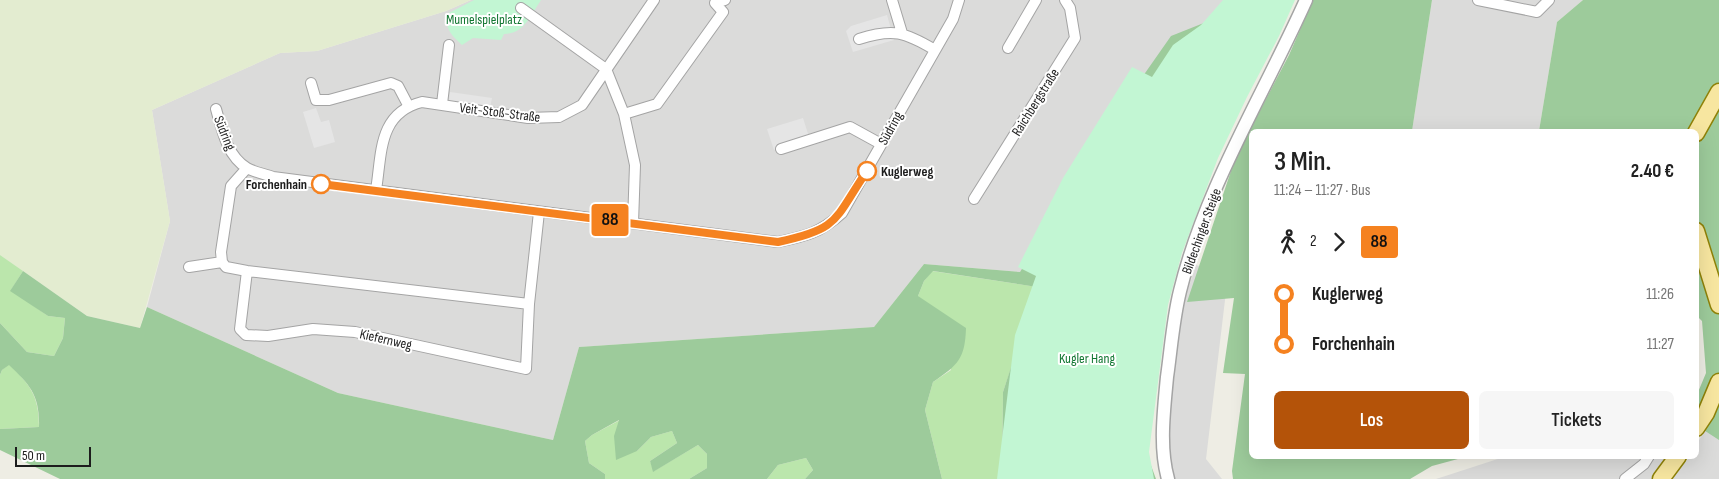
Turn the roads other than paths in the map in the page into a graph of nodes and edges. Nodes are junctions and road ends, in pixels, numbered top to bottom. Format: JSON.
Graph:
{"nodes":[{"id":1,"x":654,"y":0,"type":"edge"},
{"id":2,"x":892,"y":0,"type":"edge"},
{"id":3,"x":959,"y":0,"type":"edge"},
{"id":4,"x":1036,"y":0,"type":"edge"},
{"id":5,"x":1065,"y":0,"type":"edge"},
{"id":6,"x":1306,"y":0,"type":"edge"},
{"id":7,"x":1478,"y":0,"type":"edge"},
{"id":8,"x":1549,"y":0,"type":"edge"},
{"id":9,"x":717,"y":1,"type":"edge"},
{"id":10,"x":521,"y":8,"type":"dead end"},
{"id":11,"x":902,"y":33,"type":"junction"},
{"id":12,"x":859,"y":39,"type":"dead end"},
{"id":13,"x":449,"y":45,"type":"dead end"},
{"id":14,"x":1008,"y":48,"type":"dead end"},
{"id":15,"x":935,"y":50,"type":"junction"},
{"id":16,"x":606,"y":69,"type":"junction"},
{"id":17,"x":311,"y":83,"type":"dead end"},
{"id":18,"x":1719,"y":92,"type":"edge"},
{"id":19,"x":442,"y":104,"type":"junction"},
{"id":20,"x":408,"y":105,"type":"junction"},
{"id":21,"x":216,"y":109,"type":"dead end"},
{"id":22,"x":624,"y":114,"type":"junction"},
{"id":23,"x":1698,"y":129,"type":"edge"},
{"id":24,"x":881,"y":144,"type":"junction"},
{"id":25,"x":781,"y":149,"type":"dead end"},
{"id":26,"x":246,"y":168,"type":"junction"},
{"id":27,"x":376,"y":190,"type":"junction"},
{"id":28,"x":974,"y":199,"type":"dead end"},
{"id":29,"x":539,"y":212,"type":"junction"},
{"id":30,"x":633,"y":223,"type":"junction"},
{"id":31,"x":1699,"y":241,"type":"edge"},
{"id":32,"x":222,"y":262,"type":"junction"},
{"id":33,"x":189,"y":266,"type":"dead end"},
{"id":34,"x":247,"y":271,"type":"junction"},
{"id":35,"x":529,"y":304,"type":"junction"},
{"id":36,"x":1719,"y":305,"type":"edge"},
{"id":37,"x":1719,"y":382,"type":"edge"},
{"id":38,"x":1699,"y":424,"type":"edge"},
{"id":39,"x":1647,"y":459,"type":"edge"},
{"id":40,"x":1676,"y":459,"type":"edge"},
{"id":41,"x":1168,"y":479,"type":"edge"},
{"id":42,"x":1625,"y":479,"type":"edge"},
{"id":43,"x":1661,"y":479,"type":"edge"}],
"edges":[{"from":1,"to":16,"type":"street","name":"Veit-Stoß-Straße"},
{"from":2,"to":11,"type":"street"},
{"from":3,"to":15,"type":"street","name":"Südring"},
{"from":4,"to":14,"type":"street"},
{"from":5,"to":28,"type":"street","name":"Raichbergstraße"},
{"from":6,"to":41,"type":"street","name":"Bildechinger Steige"},
{"from":7,"to":8,"type":"street"},
{"from":9,"to":22,"type":"street"},
{"from":10,"to":16,"type":"street"},
{"from":11,"to":12,"type":"street"},
{"from":11,"to":15,"type":"street"},
{"from":13,"to":19,"type":"street"},
{"from":15,"to":24,"type":"street","name":"Südring"},
{"from":16,"to":19,"type":"street","name":"Veit-Stoß-Straße"},
{"from":16,"to":22,"type":"street"},
{"from":17,"to":20,"type":"street"},
{"from":18,"to":23,"type":"main road"},
{"from":19,"to":20,"type":"street","name":"Veit-Stoß-Straße"},
{"from":20,"to":27,"type":"street"},
{"from":21,"to":26,"type":"street","name":"Südring"},
{"from":22,"to":30,"type":"street"},
{"from":24,"to":25,"type":"street"},
{"from":24,"to":30,"type":"street","name":"Südring"},
{"from":26,"to":27,"type":"street","name":"Südring"},
{"from":26,"to":32,"type":"street"},
{"from":27,"to":29,"type":"street","name":"Südring"},
{"from":29,"to":30,"type":"street","name":"Südring"},
{"from":29,"to":35,"type":"street"},
{"from":31,"to":36,"type":"main road"},
{"from":32,"to":33,"type":"street"},
{"from":32,"to":34,"type":"street"},
{"from":34,"to":35,"type":"street"},
{"from":34,"to":35,"type":"street","name":"Kiefernweg"},
{"from":37,"to":38,"type":"main road"},
{"from":39,"to":42,"type":"street"},
{"from":40,"to":43,"type":"main road"}]}
